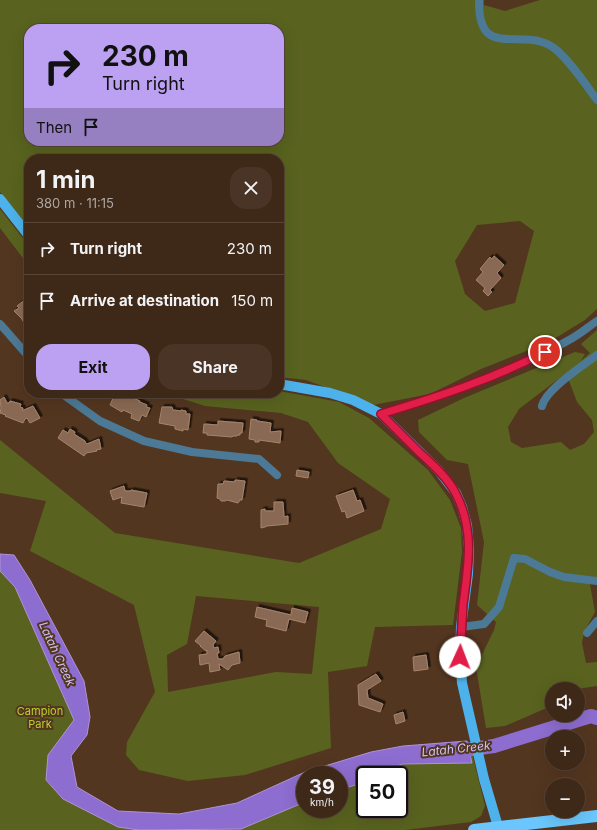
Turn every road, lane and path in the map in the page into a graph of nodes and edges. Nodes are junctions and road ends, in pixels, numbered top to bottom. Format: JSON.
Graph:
{"nodes":[{"id":1,"x":479,"y":0,"type":"edge"},
{"id":2,"x":597,"y":100,"type":"edge"},
{"id":3,"x":0,"y":199,"type":"edge"},
{"id":4,"x":24,"y":230,"type":"edge"},
{"id":5,"x":597,"y":321,"type":"edge"},
{"id":6,"x":0,"y":324,"type":"edge"},
{"id":7,"x":24,"y":352,"type":"edge"},
{"id":8,"x":597,"y":356,"type":"edge"},
{"id":9,"x":284,"y":385,"type":"edge"},
{"id":10,"x":68,"y":398,"type":"edge"},
{"id":11,"x":542,"y":406,"type":"dead end"},
{"id":12,"x":381,"y":414,"type":"junction"},
{"id":13,"x":277,"y":475,"type":"dead end"},
{"id":14,"x":597,"y":581,"type":"edge"},
{"id":15,"x":597,"y":621,"type":"edge"},
{"id":16,"x":461,"y":627,"type":"junction"},
{"id":17,"x":587,"y":633,"type":"dead end"},
{"id":18,"x":597,"y":816,"type":"edge"},
{"id":19,"x":498,"y":828,"type":"edge"},
{"id":20,"x":474,"y":830,"type":"edge"}],
"edges":[{"from":1,"to":2,"type":"street"},
{"from":3,"to":4,"type":"main road"},
{"from":5,"to":12,"type":"street"},
{"from":6,"to":7,"type":"street"},
{"from":8,"to":11,"type":"street"},
{"from":9,"to":12,"type":"main road"},
{"from":10,"to":13,"type":"street"},
{"from":12,"to":16,"type":"main road"},
{"from":14,"to":16,"type":"street"},
{"from":15,"to":17,"type":"street"},
{"from":16,"to":19,"type":"main road"},
{"from":18,"to":19,"type":"highway"},
{"from":19,"to":20,"type":"highway"}]}
